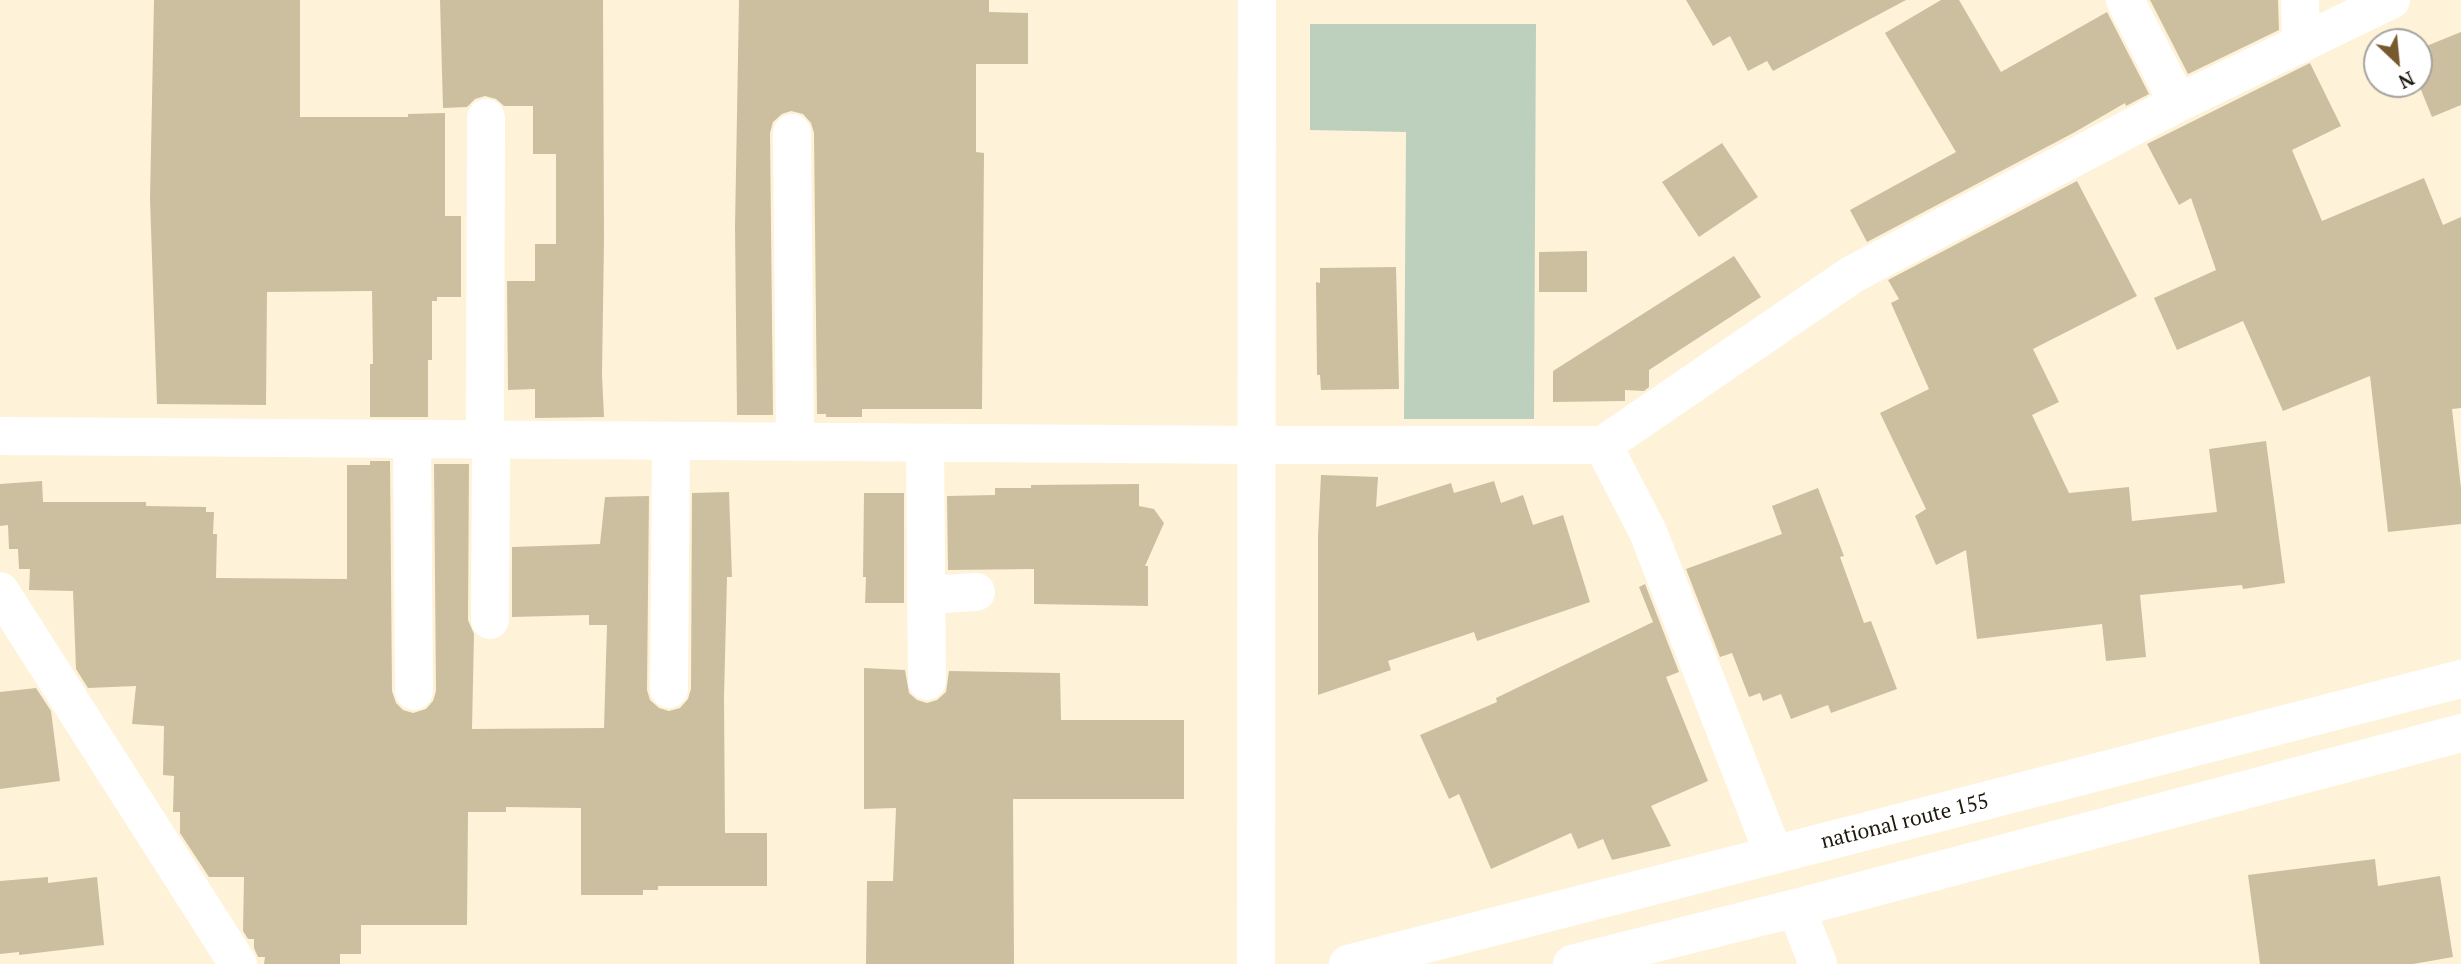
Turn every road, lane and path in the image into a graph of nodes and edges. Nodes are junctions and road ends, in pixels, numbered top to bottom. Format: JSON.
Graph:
{"nodes":[{"id":1,"x":1257,"y":0,"type":"edge"},
{"id":2,"x":2125,"y":0,"type":"edge"},
{"id":3,"x":2300,"y":0,"type":"edge"},
{"id":4,"x":2392,"y":0,"type":"edge"},
{"id":5,"x":2301,"y":44,"type":"junction"},
{"id":6,"x":2178,"y":103,"type":"junction"},
{"id":7,"x":486,"y":118,"type":"dead end"},
{"id":8,"x":792,"y":133,"type":"dead end"},
{"id":9,"x":0,"y":436,"type":"edge"},
{"id":10,"x":412,"y":439,"type":"junction"},
{"id":11,"x":488,"y":440,"type":"junction"},
{"id":12,"x":671,"y":441,"type":"junction"},
{"id":13,"x":795,"y":442,"type":"junction"},
{"id":14,"x":925,"y":443,"type":"junction"},
{"id":15,"x":1256,"y":445,"type":"junction"},
{"id":16,"x":1603,"y":445,"type":"junction"},
{"id":17,"x":0,"y":591,"type":"edge"},
{"id":18,"x":976,"y":592,"type":"dead end"},
{"id":19,"x":926,"y":595,"type":"junction"},
{"id":20,"x":490,"y":620,"type":"dead end"},
{"id":21,"x":2461,"y":679,"type":"edge"},
{"id":22,"x":927,"y":681,"type":"dead end"},
{"id":23,"x":669,"y":689,"type":"dead end"},
{"id":24,"x":414,"y":691,"type":"dead end"},
{"id":25,"x":2461,"y":733,"type":"edge"},
{"id":26,"x":1774,"y":855,"type":"junction"},
{"id":27,"x":1796,"y":908,"type":"junction"},
{"id":28,"x":238,"y":964,"type":"edge"},
{"id":29,"x":1256,"y":964,"type":"edge"},
{"id":30,"x":1348,"y":964,"type":"edge"},
{"id":31,"x":1572,"y":964,"type":"edge"},
{"id":32,"x":1818,"y":964,"type":"edge"}],
"edges":[{"from":1,"to":15,"type":"main road"},
{"from":2,"to":6,"type":"main road"},
{"from":3,"to":5,"type":"main road"},
{"from":4,"to":5,"type":"main road"},
{"from":5,"to":6,"type":"main road"},
{"from":6,"to":16,"type":"main road"},
{"from":7,"to":11,"type":"main road"},
{"from":8,"to":13,"type":"main road"},
{"from":9,"to":10,"type":"main road"},
{"from":10,"to":11,"type":"main road"},
{"from":10,"to":24,"type":"main road"},
{"from":11,"to":12,"type":"main road"},
{"from":11,"to":20,"type":"main road"},
{"from":12,"to":13,"type":"main road"},
{"from":12,"to":23,"type":"main road"},
{"from":13,"to":14,"type":"main road"},
{"from":14,"to":15,"type":"main road"},
{"from":14,"to":19,"type":"main road"},
{"from":15,"to":16,"type":"main road"},
{"from":15,"to":29,"type":"main road"},
{"from":16,"to":26,"type":"main road"},
{"from":17,"to":28,"type":"main road"},
{"from":18,"to":19,"type":"main road"},
{"from":19,"to":22,"type":"main road"},
{"from":21,"to":26,"type":"main road","name":"national route 155"},
{"from":25,"to":27,"type":"main road"},
{"from":26,"to":30,"type":"main road","name":"national route 155"},
{"from":27,"to":31,"type":"main road"},
{"from":27,"to":32,"type":"main road"}]}
